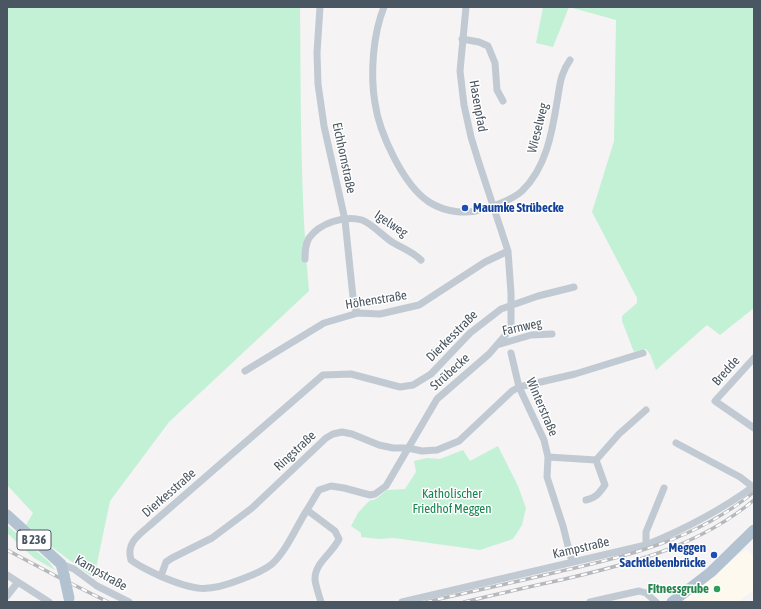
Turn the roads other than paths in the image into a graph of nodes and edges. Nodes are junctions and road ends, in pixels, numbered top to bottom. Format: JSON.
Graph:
{"nodes":[{"id":1,"x":320,"y":7,"type":"edge"},
{"id":2,"x":384,"y":7,"type":"edge"},
{"id":3,"x":466,"y":7,"type":"edge"},
{"id":4,"x":462,"y":39,"type":"junction"},
{"id":5,"x":570,"y":60,"type":"dead end"},
{"id":6,"x":502,"y":101,"type":"dead end"},
{"id":7,"x":493,"y":206,"type":"junction"},
{"id":8,"x":345,"y":220,"type":"junction"},
{"id":9,"x":508,"y":251,"type":"junction"},
{"id":10,"x":305,"y":259,"type":"dead end"},
{"id":11,"x":421,"y":260,"type":"dead end"},
{"id":12,"x":574,"y":287,"type":"dead end"},
{"id":13,"x":511,"y":306,"type":"junction"},
{"id":14,"x":358,"y":313,"type":"junction"},
{"id":15,"x":552,"y":334,"type":"dead end"},
{"id":16,"x":497,"y":345,"type":"junction"},
{"id":17,"x":511,"y":353,"type":"dead end"},
{"id":18,"x":643,"y":353,"type":"dead end"},
{"id":19,"x":754,"y":358,"type":"edge"},
{"id":20,"x":245,"y":370,"type":"dead end"},
{"id":21,"x":519,"y":387,"type":"junction"},
{"id":22,"x":646,"y":410,"type":"dead end"},
{"id":23,"x":754,"y":428,"type":"edge"},
{"id":24,"x":676,"y":443,"type":"dead end"},
{"id":25,"x":408,"y":448,"type":"junction"},
{"id":26,"x":548,"y":457,"type":"junction"},
{"id":27,"x":596,"y":460,"type":"junction"},
{"id":28,"x":754,"y":487,"type":"edge"},
{"id":29,"x":664,"y":488,"type":"dead end"},
{"id":30,"x":586,"y":500,"type":"dead end"},
{"id":31,"x":307,"y":510,"type":"junction"},
{"id":32,"x":7,"y":516,"type":"edge"},
{"id":33,"x":754,"y":530,"type":"edge"},
{"id":34,"x":646,"y":545,"type":"junction"},
{"id":35,"x":572,"y":562,"type":"junction"},
{"id":36,"x":66,"y":569,"type":"junction"},
{"id":37,"x":7,"y":575,"type":"edge"},
{"id":38,"x":161,"y":576,"type":"junction"},
{"id":39,"x":18,"y":582,"type":"junction"},
{"id":40,"x":7,"y":596,"type":"edge"},
{"id":41,"x":69,"y":600,"type":"edge"},
{"id":42,"x":48,"y":602,"type":"edge"},
{"id":43,"x":129,"y":602,"type":"edge"},
{"id":44,"x":321,"y":602,"type":"edge"},
{"id":45,"x":402,"y":602,"type":"edge"},
{"id":46,"x":590,"y":602,"type":"edge"},
{"id":47,"x":656,"y":602,"type":"edge"},
{"id":48,"x":672,"y":602,"type":"edge"}],
"edges":[{"from":1,"to":8,"type":"street","name":"Eichhornstraße"},
{"from":2,"to":7,"type":"street","name":"Wieselweg"},
{"from":3,"to":4,"type":"street","name":"Hasenpfad"},
{"from":4,"to":6,"type":"street"},
{"from":4,"to":7,"type":"street","name":"Hasenpfad"},
{"from":5,"to":7,"type":"street","name":"Wieselweg"},
{"from":7,"to":9,"type":"street","name":"Strübecke"},
{"from":8,"to":10,"type":"street","name":"Igelweg"},
{"from":8,"to":11,"type":"street","name":"Igelweg"},
{"from":8,"to":14,"type":"street","name":"Eichhornstraße"},
{"from":9,"to":13,"type":"street","name":"Strübecke"},
{"from":9,"to":14,"type":"street","name":"Höhenstraße"},
{"from":12,"to":13,"type":"street"},
{"from":13,"to":16,"type":"street","name":"Strübecke"},
{"from":13,"to":38,"type":"street","name":"Dierkesstraße"},
{"from":14,"to":20,"type":"street","name":"Höhenstraße"},
{"from":15,"to":16,"type":"street","name":"Farnweg"},
{"from":16,"to":25,"type":"street","name":"Strübecke"},
{"from":17,"to":21,"type":"street","name":"Winterstraße"},
{"from":18,"to":21,"type":"street","name":"Ringstraße"},
{"from":19,"to":23,"type":"street","name":"Bredde"},
{"from":21,"to":25,"type":"street","name":"Ringstraße"},
{"from":21,"to":26,"type":"street","name":"Winterstraße"},
{"from":22,"to":27,"type":"street"},
{"from":24,"to":28,"type":"street"},
{"from":25,"to":31,"type":"street","name":"Strübecke"},
{"from":25,"to":38,"type":"street","name":"Ringstraße"},
{"from":26,"to":27,"type":"street"},
{"from":26,"to":35,"type":"street","name":"Winterstraße"},
{"from":27,"to":30,"type":"street"},
{"from":28,"to":34,"type":"street","name":"Kampstraße"},
{"from":29,"to":34,"type":"street"},
{"from":31,"to":38,"type":"street","name":"Dierkesstraße"},
{"from":31,"to":44,"type":"street"},
{"from":32,"to":36,"type":"main road","number":"B 236"},
{"from":33,"to":48,"type":"main road"},
{"from":34,"to":35,"type":"street","name":"Kampstraße"},
{"from":35,"to":45,"type":"street","name":"Kampstraße"},
{"from":36,"to":41,"type":"main road","bridge":true},
{"from":36,"to":43,"type":"street","name":"Kampstraße"},
{"from":37,"to":39,"type":"street"},
{"from":39,"to":40,"type":"street"},
{"from":39,"to":42,"type":"street"},
{"from":46,"to":47,"type":"street"}]}
